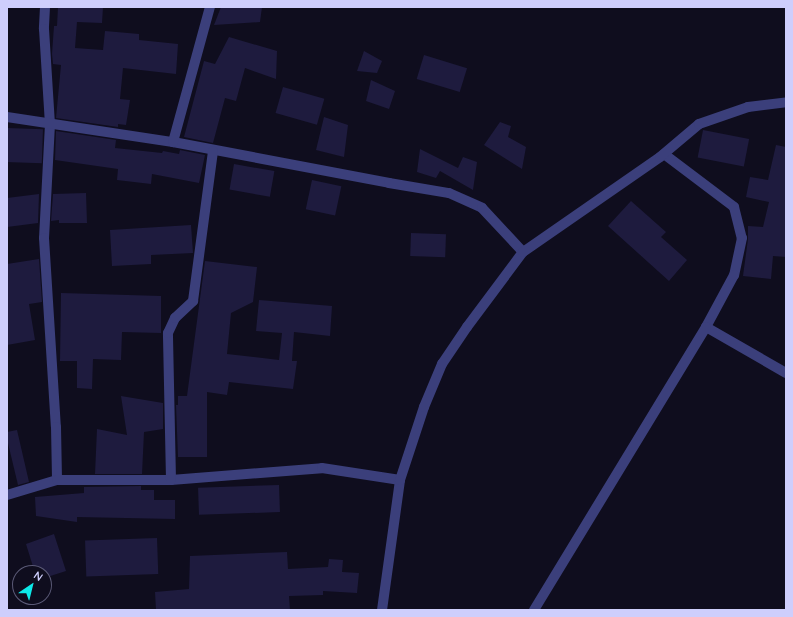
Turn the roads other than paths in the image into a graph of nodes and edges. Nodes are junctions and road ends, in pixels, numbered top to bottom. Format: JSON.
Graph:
{"nodes":[{"id":1,"x":45,"y":7,"type":"edge"},
{"id":2,"x":210,"y":7,"type":"edge"},
{"id":3,"x":786,"y":102,"type":"edge"},
{"id":4,"x":7,"y":117,"type":"edge"},
{"id":5,"x":50,"y":124,"type":"junction"},
{"id":6,"x":173,"y":142,"type":"junction"},
{"id":7,"x":213,"y":151,"type":"junction"},
{"id":8,"x":664,"y":154,"type":"junction"},
{"id":9,"x":523,"y":252,"type":"junction"},
{"id":10,"x":706,"y":327,"type":"junction"},
{"id":11,"x":786,"y":373,"type":"edge"},
{"id":12,"x":57,"y":480,"type":"junction"},
{"id":13,"x":171,"y":480,"type":"junction"},
{"id":14,"x":400,"y":480,"type":"junction"},
{"id":15,"x":7,"y":495,"type":"edge"},
{"id":16,"x":382,"y":610,"type":"edge"},
{"id":17,"x":534,"y":610,"type":"edge"}],
"edges":[{"from":1,"to":5,"type":"street"},
{"from":2,"to":6,"type":"street"},
{"from":3,"to":8,"type":"street"},
{"from":4,"to":5,"type":"street"},
{"from":5,"to":6,"type":"street"},
{"from":5,"to":12,"type":"street"},
{"from":6,"to":7,"type":"street"},
{"from":7,"to":9,"type":"street"},
{"from":7,"to":13,"type":"street"},
{"from":8,"to":9,"type":"street"},
{"from":8,"to":10,"type":"street"},
{"from":9,"to":14,"type":"street"},
{"from":10,"to":11,"type":"street"},
{"from":10,"to":17,"type":"street"},
{"from":12,"to":13,"type":"street"},
{"from":12,"to":15,"type":"street"},
{"from":13,"to":14,"type":"street"},
{"from":14,"to":16,"type":"street"}]}
